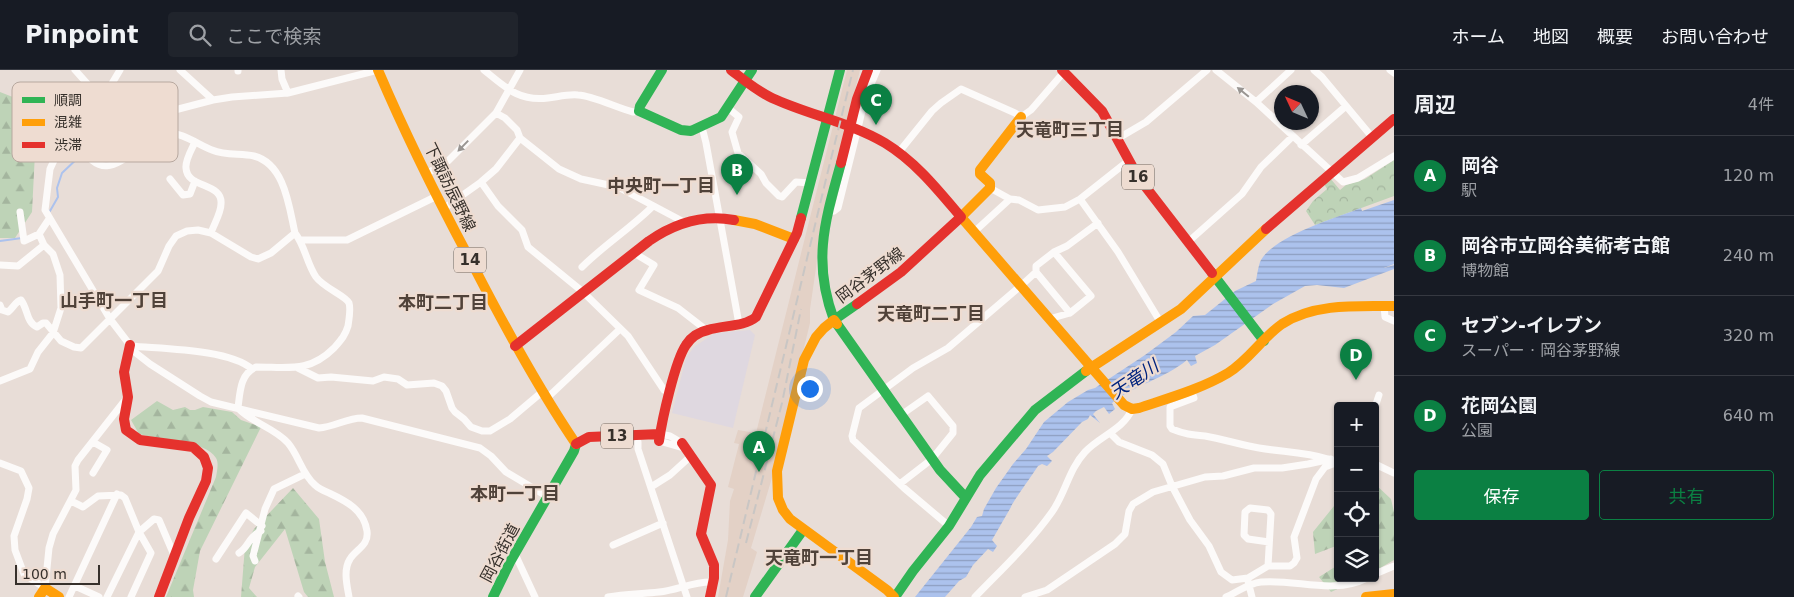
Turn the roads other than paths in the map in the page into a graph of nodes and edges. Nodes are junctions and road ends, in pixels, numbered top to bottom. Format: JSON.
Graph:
{"nodes":[{"id":1,"x":75,"y":70,"type":"edge"},
{"id":2,"x":120,"y":70,"type":"edge"},
{"id":3,"x":180,"y":70,"type":"edge"},
{"id":4,"x":282,"y":70,"type":"edge"},
{"id":5,"x":378,"y":70,"type":"edge"},
{"id":6,"x":484,"y":70,"type":"edge"},
{"id":7,"x":520,"y":70,"type":"edge"},
{"id":8,"x":662,"y":70,"type":"edge"},
{"id":9,"x":731,"y":70,"type":"edge"},
{"id":10,"x":752,"y":70,"type":"edge"},
{"id":11,"x":840,"y":70,"type":"edge"},
{"id":12,"x":868,"y":70,"type":"edge"},
{"id":13,"x":877,"y":70,"type":"edge"},
{"id":14,"x":1207,"y":70,"type":"edge"},
{"id":15,"x":1216,"y":70,"type":"edge"},
{"id":16,"x":1291,"y":70,"type":"edge"},
{"id":17,"x":1314,"y":70,"type":"edge"},
{"id":18,"x":1390,"y":70,"type":"edge"},
{"id":19,"x":1064,"y":71,"type":"edge"},
{"id":20,"x":1394,"y":73,"type":"edge"},
{"id":21,"x":745,"y":80,"type":"junction"},
{"id":22,"x":86,"y":82,"type":"edge"},
{"id":23,"x":112,"y":82,"type":"edge"},
{"id":24,"x":509,"y":90,"type":"junction"},
{"id":25,"x":288,"y":92,"type":"junction"},
{"id":26,"x":213,"y":100,"type":"junction"},
{"id":27,"x":1256,"y":102,"type":"junction"},
{"id":28,"x":1346,"y":106,"type":"junction"},
{"id":29,"x":728,"y":108,"type":"junction"},
{"id":30,"x":178,"y":109,"type":"edge"},
{"id":31,"x":639,"y":111,"type":"junction"},
{"id":32,"x":496,"y":113,"type":"junction"},
{"id":33,"x":1021,"y":117,"type":"junction"},
{"id":34,"x":830,"y":118,"type":"junction"},
{"id":35,"x":1394,"y":119,"type":"edge"},
{"id":36,"x":702,"y":127,"type":"junction"},
{"id":37,"x":858,"y":130,"type":"junction"},
{"id":38,"x":178,"y":134,"type":"edge"},
{"id":39,"x":1292,"y":137,"type":"junction"},
{"id":40,"x":1372,"y":137,"type":"junction"},
{"id":41,"x":520,"y":138,"type":"junction"},
{"id":42,"x":1117,"y":139,"type":"junction"},
{"id":43,"x":195,"y":142,"type":"junction"},
{"id":44,"x":1301,"y":145,"type":"junction"},
{"id":45,"x":899,"y":152,"type":"junction"},
{"id":46,"x":1394,"y":156,"type":"edge"},
{"id":47,"x":1128,"y":161,"type":"junction"},
{"id":48,"x":53,"y":162,"type":"edge"},
{"id":49,"x":91,"y":162,"type":"edge"},
{"id":50,"x":120,"y":162,"type":"edge"},
{"id":51,"x":1331,"y":172,"type":"junction"},
{"id":52,"x":426,"y":174,"type":"junction"},
{"id":53,"x":170,"y":179,"type":"dead end"},
{"id":54,"x":195,"y":181,"type":"junction"},
{"id":55,"x":481,"y":182,"type":"junction"},
{"id":56,"x":810,"y":183,"type":"junction"},
{"id":57,"x":990,"y":188,"type":"junction"},
{"id":58,"x":437,"y":196,"type":"junction"},
{"id":59,"x":1010,"y":199,"type":"junction"},
{"id":60,"x":1080,"y":199,"type":"junction"},
{"id":61,"x":653,"y":206,"type":"junction"},
{"id":62,"x":443,"y":209,"type":"junction"},
{"id":63,"x":20,"y":212,"type":"dead end"},
{"id":64,"x":829,"y":212,"type":"junction"},
{"id":65,"x":961,"y":217,"type":"junction"},
{"id":66,"x":720,"y":218,"type":"junction"},
{"id":67,"x":49,"y":219,"type":"junction"},
{"id":68,"x":684,"y":222,"type":"junction"},
{"id":69,"x":1098,"y":223,"type":"junction"},
{"id":70,"x":974,"y":232,"type":"junction"},
{"id":71,"x":295,"y":233,"type":"junction"},
{"id":72,"x":39,"y":234,"type":"junction"},
{"id":73,"x":211,"y":234,"type":"junction"},
{"id":74,"x":794,"y":238,"type":"junction"},
{"id":75,"x":300,"y":240,"type":"junction"},
{"id":76,"x":1188,"y":242,"type":"junction"},
{"id":77,"x":44,"y":245,"type":"junction"},
{"id":78,"x":1054,"y":252,"type":"junction"},
{"id":79,"x":634,"y":253,"type":"junction"},
{"id":80,"x":0,"y":265,"type":"edge"},
{"id":81,"x":582,"y":267,"type":"dead end"},
{"id":82,"x":1036,"y":272,"type":"junction"},
{"id":83,"x":1217,"y":280,"type":"junction"},
{"id":84,"x":1020,"y":286,"type":"junction"},
{"id":85,"x":583,"y":292,"type":"junction"},
{"id":86,"x":0,"y":305,"type":"edge"},
{"id":87,"x":1389,"y":306,"type":"edge"},
{"id":88,"x":1070,"y":313,"type":"junction"},
{"id":89,"x":110,"y":319,"type":"junction"},
{"id":90,"x":1049,"y":319,"type":"junction"},
{"id":91,"x":834,"y":320,"type":"junction"},
{"id":92,"x":1394,"y":322,"type":"edge"},
{"id":93,"x":1161,"y":323,"type":"junction"},
{"id":94,"x":739,"y":324,"type":"junction"},
{"id":95,"x":620,"y":329,"type":"junction"},
{"id":96,"x":705,"y":329,"type":"junction"},
{"id":97,"x":53,"y":333,"type":"junction"},
{"id":98,"x":1262,"y":338,"type":"junction"},
{"id":99,"x":131,"y":346,"type":"junction"},
{"id":100,"x":515,"y":346,"type":"junction"},
{"id":101,"x":298,"y":368,"type":"junction"},
{"id":102,"x":252,"y":369,"type":"junction"},
{"id":103,"x":1093,"y":370,"type":"junction"},
{"id":104,"x":0,"y":381,"type":"edge"},
{"id":105,"x":1191,"y":389,"type":"junction"},
{"id":106,"x":882,"y":390,"type":"junction"},
{"id":107,"x":670,"y":393,"type":"junction"},
{"id":108,"x":1379,"y":395,"type":"dead end"},
{"id":109,"x":128,"y":396,"type":"junction"},
{"id":110,"x":544,"y":396,"type":"junction"},
{"id":111,"x":1377,"y":402,"type":"edge"},
{"id":112,"x":238,"y":408,"type":"junction"},
{"id":113,"x":1130,"y":408,"type":"junction"},
{"id":114,"x":901,"y":415,"type":"junction"},
{"id":115,"x":1110,"y":433,"type":"junction"},
{"id":116,"x":660,"y":437,"type":"junction"},
{"id":117,"x":93,"y":442,"type":"junction"},
{"id":118,"x":638,"y":442,"type":"junction"},
{"id":119,"x":576,"y":444,"type":"junction"},
{"id":120,"x":687,"y":449,"type":"junction"},
{"id":121,"x":932,"y":460,"type":"junction"},
{"id":122,"x":1334,"y":461,"type":"edge"},
{"id":123,"x":1334,"y":461,"type":"edge"},
{"id":124,"x":1334,"y":462,"type":"edge"},
{"id":125,"x":0,"y":463,"type":"edge"},
{"id":126,"x":1394,"y":464,"type":"edge"},
{"id":127,"x":1379,"y":466,"type":"edge"},
{"id":128,"x":93,"y":473,"type":"dead end"},
{"id":129,"x":1394,"y":473,"type":"edge"},
{"id":130,"x":305,"y":474,"type":"junction"},
{"id":131,"x":901,"y":483,"type":"junction"},
{"id":132,"x":1172,"y":486,"type":"junction"},
{"id":133,"x":651,"y":487,"type":"junction"},
{"id":134,"x":117,"y":494,"type":"junction"},
{"id":135,"x":548,"y":497,"type":"junction"},
{"id":136,"x":966,"y":498,"type":"junction"},
{"id":137,"x":71,"y":501,"type":"junction"},
{"id":138,"x":663,"y":523,"type":"junction"},
{"id":139,"x":949,"y":526,"type":"junction"},
{"id":140,"x":261,"y":528,"type":"junction"},
{"id":141,"x":803,"y":530,"type":"junction"},
{"id":142,"x":139,"y":532,"type":"junction"},
{"id":143,"x":1269,"y":542,"type":"junction"},
{"id":144,"x":613,"y":545,"type":"dead end"},
{"id":145,"x":238,"y":553,"type":"dead end"},
{"id":146,"x":516,"y":554,"type":"junction"},
{"id":147,"x":174,"y":555,"type":"junction"},
{"id":148,"x":216,"y":559,"type":"dead end"},
{"id":149,"x":255,"y":561,"type":"dead end"},
{"id":150,"x":1268,"y":566,"type":"junction"},
{"id":151,"x":1394,"y":566,"type":"edge"},
{"id":152,"x":1379,"y":572,"type":"edge"},
{"id":153,"x":713,"y":582,"type":"junction"},
{"id":154,"x":1248,"y":582,"type":"junction"},
{"id":155,"x":1360,"y":582,"type":"edge"},
{"id":156,"x":683,"y":585,"type":"junction"},
{"id":157,"x":75,"y":586,"type":"junction"},
{"id":158,"x":42,"y":593,"type":"edge"},
{"id":159,"x":1394,"y":594,"type":"edge"},
{"id":160,"x":59,"y":597,"type":"edge"},
{"id":161,"x":69,"y":597,"type":"edge"},
{"id":162,"x":99,"y":597,"type":"edge"},
{"id":163,"x":107,"y":597,"type":"edge"},
{"id":164,"x":131,"y":597,"type":"edge"},
{"id":165,"x":159,"y":597,"type":"edge"},
{"id":166,"x":349,"y":597,"type":"edge"},
{"id":167,"x":493,"y":597,"type":"edge"},
{"id":168,"x":535,"y":597,"type":"edge"},
{"id":169,"x":608,"y":597,"type":"edge"},
{"id":170,"x":687,"y":597,"type":"edge"},
{"id":171,"x":710,"y":597,"type":"edge"},
{"id":172,"x":755,"y":597,"type":"edge"},
{"id":173,"x":894,"y":597,"type":"edge"},
{"id":174,"x":974,"y":597,"type":"edge"},
{"id":175,"x":1025,"y":597,"type":"edge"},
{"id":176,"x":1226,"y":597,"type":"edge"},
{"id":177,"x":1252,"y":597,"type":"edge"},
{"id":178,"x":1366,"y":597,"type":"edge"}],
"edges":[{"from":1,"to":22,"type":"street"},
{"from":2,"to":23,"type":"street"},
{"from":3,"to":26,"type":"street"},
{"from":4,"to":25,"type":"street"},
{"from":5,"to":25,"type":"street"},
{"from":5,"to":52,"type":"main road","name":"下諏訪辰野線","number":"14"},
{"from":6,"to":24,"type":"street"},
{"from":7,"to":24,"type":"street"},
{"from":8,"to":31,"type":"main road"},
{"from":9,"to":21,"type":"main road"},
{"from":10,"to":21,"type":"main road"},
{"from":11,"to":34,"type":"main road"},
{"from":12,"to":64,"type":"main road","name":"岡谷茅野線"},
{"from":13,"to":37,"type":"street"},
{"from":14,"to":42,"type":"street"},
{"from":27,"to":15,"type":"street","one_way":true},
{"from":16,"to":27,"type":"street"},
{"from":17,"to":28,"type":"street"},
{"from":18,"to":20,"type":"street"},
{"from":19,"to":33,"type":"street"},
{"from":19,"to":42,"type":"main road","number":"16"},
{"from":21,"to":29,"type":"main road"},
{"from":21,"to":34,"type":"main road"},
{"from":24,"to":31,"type":"street"},
{"from":24,"to":32,"type":"street"},
{"from":25,"to":26,"type":"street"},
{"from":26,"to":30,"type":"street"},
{"from":27,"to":39,"type":"street"},
{"from":28,"to":40,"type":"street"},
{"from":28,"to":44,"type":"street"},
{"from":29,"to":36,"type":"main road"},
{"from":29,"to":56,"type":"street"},
{"from":31,"to":36,"type":"main road"},
{"from":32,"to":41,"type":"street"},
{"from":32,"to":52,"type":"street","one_way":true},
{"from":33,"to":45,"type":"street"},
{"from":33,"to":57,"type":"main road"},
{"from":34,"to":37,"type":"main road"},
{"from":34,"to":56,"type":"main road"},
{"from":35,"to":40,"type":"main road"},
{"from":36,"to":66,"type":"street"},
{"from":37,"to":45,"type":"main road"},
{"from":37,"to":64,"type":"street"},
{"from":38,"to":43,"type":"street"},
{"from":39,"to":44,"type":"street"},
{"from":39,"to":76,"type":"street"},
{"from":40,"to":51,"type":"main road"},
{"from":41,"to":55,"type":"street"},
{"from":41,"to":61,"type":"street"},
{"from":42,"to":47,"type":"main road","number":"16"},
{"from":43,"to":54,"type":"street"},
{"from":43,"to":71,"type":"street"},
{"from":44,"to":51,"type":"street"},
{"from":45,"to":65,"type":"main road"},
{"from":46,"to":51,"type":"street"},
{"from":47,"to":60,"type":"street"},
{"from":47,"to":76,"type":"main road","number":"16"},
{"from":48,"to":67,"type":"street"},
{"from":49,"to":50,"type":"street"},
{"from":51,"to":83,"type":"main road"},
{"from":52,"to":58,"type":"main road","name":"下諏訪辰野線","number":"14"},
{"from":53,"to":54,"type":"street"},
{"from":54,"to":73,"type":"street"},
{"from":55,"to":62,"type":"street"},
{"from":55,"to":85,"type":"street"},
{"from":56,"to":74,"type":"main road"},
{"from":57,"to":59,"type":"street"},
{"from":57,"to":65,"type":"main road","name":"岡谷茅野線"},
{"from":58,"to":62,"type":"main road","name":"下諏訪辰野線","number":"14"},
{"from":58,"to":75,"type":"street"},
{"from":59,"to":60,"type":"street"},
{"from":59,"to":70,"type":"street"},
{"from":60,"to":69,"type":"street"},
{"from":61,"to":68,"type":"street"},
{"from":61,"to":81,"type":"street"},
{"from":62,"to":100,"type":"main road","name":"下諏訪辰野線","number":"14"},
{"from":63,"to":72,"type":"street"},
{"from":64,"to":91,"type":"main road","name":"岡谷茅野線"},
{"from":65,"to":70,"type":"main road"},
{"from":65,"to":91,"type":"main road","name":"岡谷茅野線"},
{"from":66,"to":68,"type":"main road"},
{"from":66,"to":74,"type":"main road"},
{"from":66,"to":94,"type":"street"},
{"from":67,"to":72,"type":"street"},
{"from":67,"to":89,"type":"street"},
{"from":68,"to":79,"type":"main road"},
{"from":69,"to":78,"type":"street"},
{"from":69,"to":93,"type":"street"},
{"from":70,"to":84,"type":"main road"},
{"from":71,"to":73,"type":"street"},
{"from":71,"to":75,"type":"street"},
{"from":72,"to":77,"type":"street"},
{"from":73,"to":89,"type":"street"},
{"from":74,"to":94,"type":"main road"},
{"from":75,"to":101,"type":"street"},
{"from":76,"to":83,"type":"main road","number":"16"},
{"from":77,"to":80,"type":"street"},
{"from":77,"to":97,"type":"street"},
{"from":78,"to":82,"type":"street"},
{"from":78,"to":88,"type":"street"},
{"from":79,"to":85,"type":"main road"},
{"from":79,"to":96,"type":"street"},
{"from":82,"to":84,"type":"street"},
{"from":82,"to":88,"type":"street"},
{"from":83,"to":93,"type":"main road"},
{"from":83,"to":98,"type":"main road","number":"16"},
{"from":84,"to":90,"type":"main road"},
{"from":84,"to":106,"type":"street"},
{"from":85,"to":95,"type":"street"},
{"from":85,"to":100,"type":"main road"},
{"from":86,"to":97,"type":"street"},
{"from":87,"to":92,"type":"street"},
{"from":87,"to":98,"type":"main road"},
{"from":88,"to":90,"type":"street"},
{"from":89,"to":97,"type":"street"},
{"from":89,"to":99,"type":"street"},
{"from":90,"to":103,"type":"main road"},
{"from":91,"to":106,"type":"main road"},
{"from":91,"to":141,"type":"main road"},
{"from":93,"to":103,"type":"main road"},
{"from":94,"to":96,"type":"main road"},
{"from":95,"to":107,"type":"street"},
{"from":95,"to":110,"type":"street"},
{"from":96,"to":107,"type":"main road"},
{"from":97,"to":104,"type":"street"},
{"from":98,"to":105,"type":"main road"},
{"from":99,"to":102,"type":"street"},
{"from":99,"to":109,"type":"main road"},
{"from":99,"to":112,"type":"street"},
{"from":100,"to":110,"type":"main road","name":"下諏訪辰野線","number":"14"},
{"from":101,"to":102,"type":"street"},
{"from":101,"to":110,"type":"street"},
{"from":102,"to":112,"type":"street"},
{"from":103,"to":113,"type":"main road"},
{"from":103,"to":136,"type":"main road"},
{"from":105,"to":113,"type":"main road"},
{"from":105,"to":122,"type":"street"},
{"from":106,"to":114,"type":"main road"},
{"from":106,"to":131,"type":"street"},
{"from":107,"to":116,"type":"main road"},
{"from":108,"to":111,"type":"street"},
{"from":109,"to":117,"type":"street"},
{"from":109,"to":147,"type":"main road"},
{"from":110,"to":119,"type":"main road","name":"下諏訪辰野線","number":"14"},
{"from":112,"to":130,"type":"street"},
{"from":112,"to":135,"type":"street"},
{"from":113,"to":115,"type":"street"},
{"from":114,"to":121,"type":"main road"},
{"from":114,"to":121,"type":"street"},
{"from":115,"to":132,"type":"street"},
{"from":115,"to":174,"type":"street"},
{"from":116,"to":118,"type":"main road","number":"13"},
{"from":116,"to":119,"type":"main road","number":"13"},
{"from":116,"to":120,"type":"street"},
{"from":117,"to":128,"type":"street"},
{"from":117,"to":137,"type":"street"},
{"from":118,"to":119,"type":"main road","number":"13"},
{"from":118,"to":133,"type":"street"},
{"from":119,"to":135,"type":"main road","name":"岡谷街道"},
{"from":120,"to":133,"type":"street"},
{"from":120,"to":153,"type":"main road"},
{"from":121,"to":131,"type":"street"},
{"from":121,"to":136,"type":"main road"},
{"from":123,"to":132,"type":"street"},
{"from":124,"to":150,"type":"street"},
{"from":125,"to":158,"type":"street"},
{"from":126,"to":127,"type":"street"},
{"from":127,"to":129,"type":"street"},
{"from":130,"to":140,"type":"street"},
{"from":130,"to":166,"type":"street"},
{"from":131,"to":139,"type":"street"},
{"from":132,"to":154,"type":"street"},
{"from":132,"to":175,"type":"street"},
{"from":133,"to":138,"type":"street"},
{"from":134,"to":137,"type":"street"},
{"from":134,"to":142,"type":"street"},
{"from":134,"to":157,"type":"street"},
{"from":135,"to":146,"type":"main road","name":"岡谷街道"},
{"from":136,"to":139,"type":"main road"},
{"from":137,"to":158,"type":"street"},
{"from":138,"to":144,"type":"street"},
{"from":138,"to":156,"type":"street"},
{"from":139,"to":173,"type":"main road"},
{"from":140,"to":145,"type":"street"},
{"from":140,"to":148,"type":"street"},
{"from":140,"to":149,"type":"street"},
{"from":141,"to":172,"type":"main road"},
{"from":141,"to":173,"type":"main road"},
{"from":142,"to":147,"type":"street"},
{"from":142,"to":163,"type":"street"},
{"from":142,"to":164,"type":"street"},
{"from":143,"to":143,"type":"street"},
{"from":143,"to":150,"type":"street"},
{"from":146,"to":167,"type":"main road","name":"岡谷街道"},
{"from":146,"to":168,"type":"street"},
{"from":147,"to":165,"type":"main road"},
{"from":150,"to":154,"type":"street"},
{"from":151,"to":152,"type":"street"},
{"from":153,"to":156,"type":"street"},
{"from":153,"to":171,"type":"main road"},
{"from":154,"to":155,"type":"street"},
{"from":154,"to":176,"type":"street"},
{"from":154,"to":177,"type":"street"},
{"from":156,"to":169,"type":"street"},
{"from":156,"to":170,"type":"street"},
{"from":157,"to":161,"type":"street"},
{"from":157,"to":162,"type":"street"},
{"from":158,"to":160,"type":"main road"},
{"from":159,"to":178,"type":"main road"}]}
